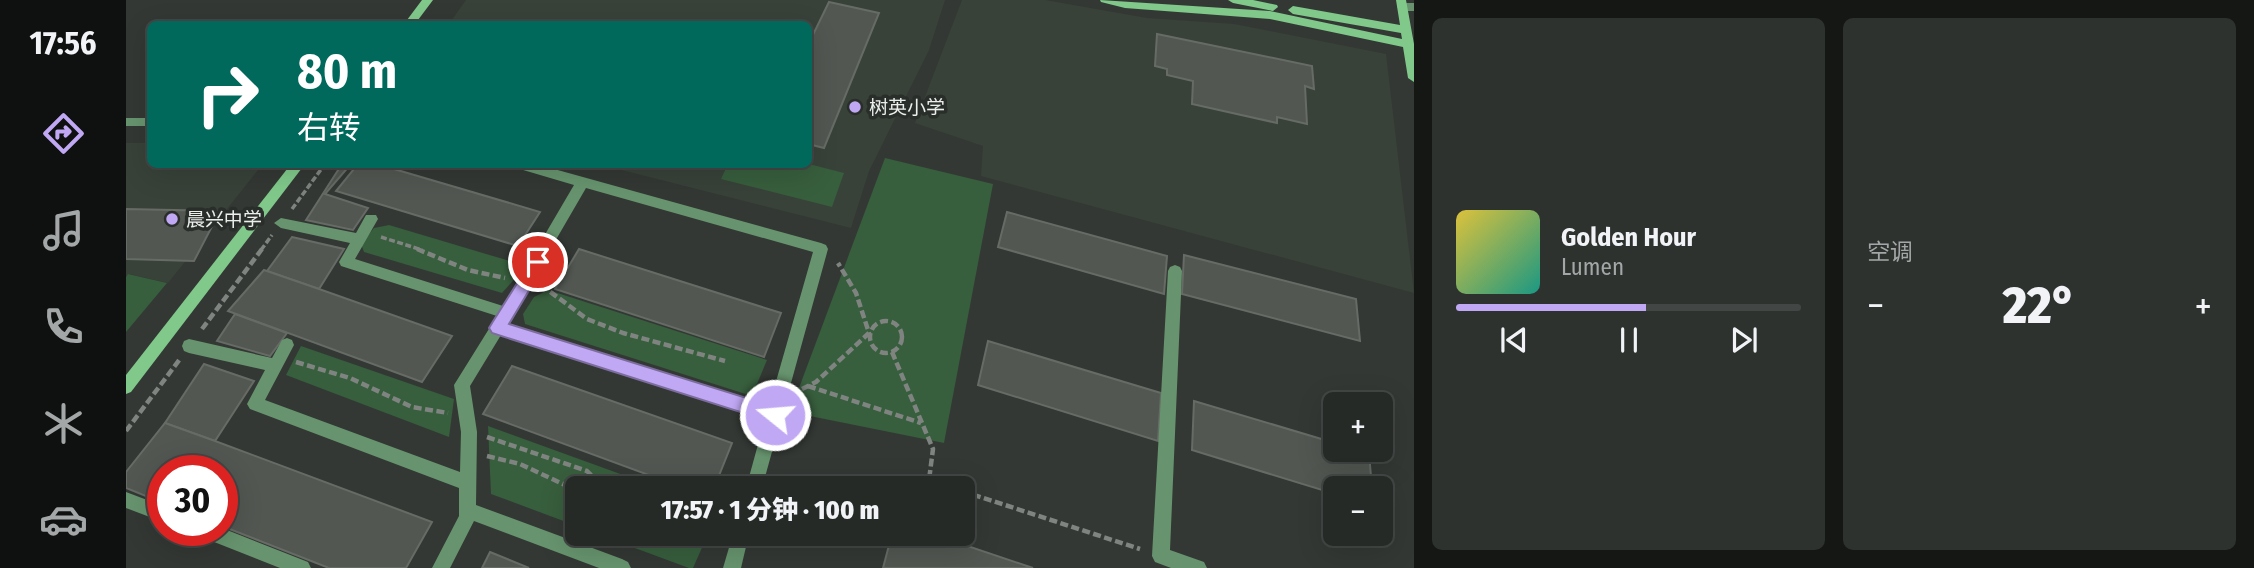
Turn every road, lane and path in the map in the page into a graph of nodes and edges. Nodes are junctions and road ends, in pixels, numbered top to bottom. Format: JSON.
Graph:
{"nodes":[{"id":1,"x":428,"y":0,"type":"edge"},
{"id":2,"x":1105,"y":0,"type":"edge"},
{"id":3,"x":1233,"y":0,"type":"edge"},
{"id":4,"x":1167,"y":4,"type":"edge"},
{"id":5,"x":1406,"y":5,"type":"edge"},
{"id":6,"x":411,"y":21,"type":"edge"},
{"id":7,"x":1406,"y":30,"type":"junction"},
{"id":8,"x":1408,"y":44,"type":"junction"},
{"id":9,"x":1414,"y":78,"type":"edge"},
{"id":10,"x":126,"y":122,"type":"edge"},
{"id":11,"x":147,"y":122,"type":"edge"},
{"id":12,"x":296,"y":168,"type":"edge"},
{"id":13,"x":322,"y":168,"type":"edge"},
{"id":14,"x":531,"y":168,"type":"edge"},
{"id":15,"x":582,"y":183,"type":"junction"},
{"id":16,"x":281,"y":223,"type":"junction"},
{"id":17,"x":365,"y":229,"type":"junction"},
{"id":18,"x":821,"y":249,"type":"junction"},
{"id":19,"x":1175,"y":271,"type":"dead end"},
{"id":20,"x":527,"y":281,"type":"junction"},
{"id":21,"x":507,"y":313,"type":"junction"},
{"id":22,"x":498,"y":328,"type":"junction"},
{"id":23,"x":869,"y":333,"type":"junction"},
{"id":24,"x":189,"y":346,"type":"junction"},
{"id":25,"x":892,"y":352,"type":"junction"},
{"id":26,"x":281,"y":356,"type":"junction"},
{"id":27,"x":725,"y":361,"type":"dead end"},
{"id":28,"x":807,"y":386,"type":"junction"},
{"id":29,"x":126,"y":387,"type":"edge"},
{"id":30,"x":776,"y":408,"type":"junction"},
{"id":31,"x":466,"y":413,"type":"junction"},
{"id":32,"x":921,"y":423,"type":"junction"},
{"id":33,"x":126,"y":431,"type":"edge"},
{"id":34,"x":469,"y":432,"type":"junction"},
{"id":35,"x":469,"y":452,"type":"junction"},
{"id":36,"x":592,"y":476,"type":"edge"},
{"id":37,"x":757,"y":476,"type":"edge"},
{"id":38,"x":930,"y":476,"type":"edge"},
{"id":39,"x":468,"y":483,"type":"junction"},
{"id":40,"x":565,"y":485,"type":"edge"},
{"id":41,"x":975,"y":495,"type":"edge"},
{"id":42,"x":126,"y":500,"type":"edge"},
{"id":43,"x":147,"y":508,"type":"edge"},
{"id":44,"x":467,"y":510,"type":"junction"},
{"id":45,"x":238,"y":543,"type":"edge"},
{"id":46,"x":738,"y":546,"type":"edge"},
{"id":47,"x":1161,"y":556,"type":"junction"},
{"id":48,"x":302,"y":568,"type":"edge"},
{"id":49,"x":441,"y":568,"type":"edge"},
{"id":50,"x":622,"y":568,"type":"edge"},
{"id":51,"x":732,"y":568,"type":"edge"},
{"id":52,"x":1198,"y":568,"type":"edge"}],
"edges":[{"from":1,"to":6,"type":"street"},
{"from":2,"to":4,"type":"street"},
{"from":3,"to":7,"type":"street"},
{"from":4,"to":8,"type":"street"},
{"from":5,"to":7,"type":"street"},
{"from":7,"to":8,"type":"street"},
{"from":8,"to":9,"type":"street"},
{"from":10,"to":11,"type":"street"},
{"from":12,"to":29,"type":"street"},
{"from":13,"to":16,"type":"path"},
{"from":14,"to":15,"type":"street"},
{"from":15,"to":18,"type":"street"},
{"from":15,"to":20,"type":"street"},
{"from":16,"to":17,"type":"street"},
{"from":16,"to":24,"type":"path"},
{"from":17,"to":20,"type":"path"},
{"from":17,"to":21,"type":"street"},
{"from":18,"to":23,"type":"path"},
{"from":18,"to":30,"type":"street"},
{"from":19,"to":47,"type":"street"},
{"from":20,"to":21,"type":"street"},
{"from":20,"to":27,"type":"path"},
{"from":21,"to":22,"type":"street"},
{"from":22,"to":30,"type":"street"},
{"from":22,"to":31,"type":"street"},
{"from":23,"to":25,"type":"path"},
{"from":23,"to":25,"type":"path"},
{"from":23,"to":28,"type":"path"},
{"from":24,"to":26,"type":"street"},
{"from":24,"to":33,"type":"path"},
{"from":25,"to":32,"type":"path"},
{"from":26,"to":31,"type":"path"},
{"from":26,"to":39,"type":"street"},
{"from":28,"to":30,"type":"path"},
{"from":28,"to":32,"type":"path"},
{"from":30,"to":37,"type":"street"},
{"from":31,"to":34,"type":"street"},
{"from":32,"to":38,"type":"path"},
{"from":34,"to":35,"type":"street"},
{"from":34,"to":36,"type":"path"},
{"from":35,"to":39,"type":"street"},
{"from":35,"to":40,"type":"path"},
{"from":39,"to":44,"type":"street"},
{"from":41,"to":47,"type":"path"},
{"from":42,"to":43,"type":"street"},
{"from":44,"to":49,"type":"street"},
{"from":44,"to":50,"type":"street"},
{"from":45,"to":48,"type":"street"},
{"from":46,"to":51,"type":"street"},
{"from":47,"to":52,"type":"street"}]}
